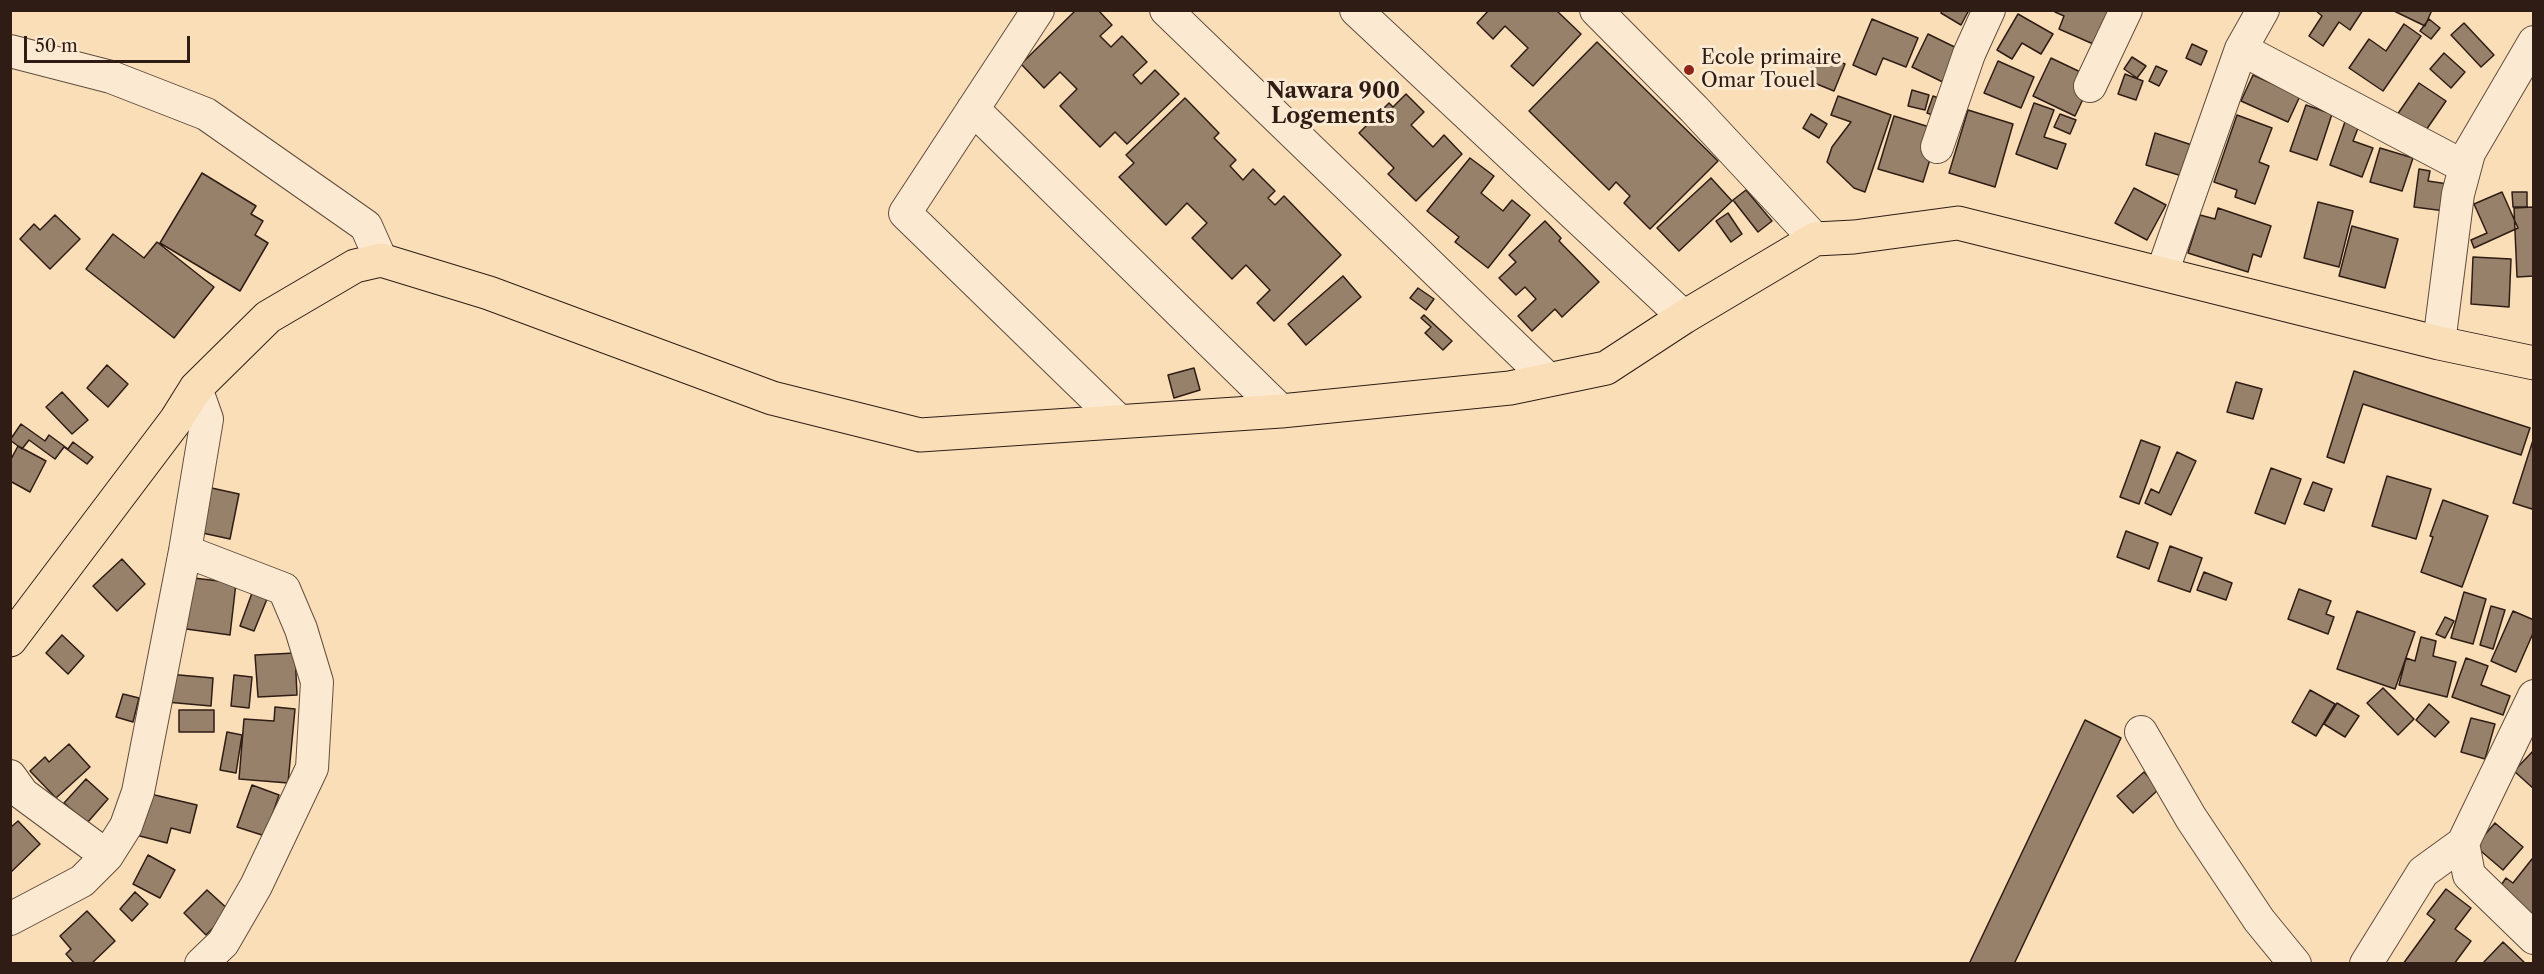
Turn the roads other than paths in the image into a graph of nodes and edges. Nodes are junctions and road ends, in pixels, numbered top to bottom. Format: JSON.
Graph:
{"nodes":[{"id":1,"x":1038,"y":10,"type":"edge"},
{"id":2,"x":1166,"y":10,"type":"edge"},
{"id":3,"x":1356,"y":10,"type":"edge"},
{"id":4,"x":1989,"y":10,"type":"edge"},
{"id":5,"x":2126,"y":10,"type":"edge"},
{"id":6,"x":2263,"y":10,"type":"edge"},
{"id":7,"x":1601,"y":12,"type":"edge"},
{"id":8,"x":2533,"y":45,"type":"edge"},
{"id":9,"x":2241,"y":49,"type":"junction"},
{"id":10,"x":10,"y":51,"type":"edge"},
{"id":11,"x":2090,"y":86,"type":"dead end"},
{"id":12,"x":973,"y":110,"type":"junction"},
{"id":13,"x":1937,"y":147,"type":"dead end"},
{"id":14,"x":2465,"y":167,"type":"junction"},
{"id":15,"x":1815,"y":239,"type":"junction"},
{"id":16,"x":381,"y":260,"type":"junction"},
{"id":17,"x":2162,"y":273,"type":"junction"},
{"id":18,"x":1684,"y":316,"type":"junction"},
{"id":19,"x":2439,"y":343,"type":"junction"},
{"id":20,"x":2534,"y":363,"type":"edge"},
{"id":21,"x":1548,"y":379,"type":"junction"},
{"id":22,"x":196,"y":388,"type":"junction"},
{"id":23,"x":1281,"y":411,"type":"junction"},
{"id":24,"x":1119,"y":421,"type":"junction"},
{"id":25,"x":185,"y":551,"type":"junction"},
{"id":26,"x":10,"y":640,"type":"edge"},
{"id":27,"x":2533,"y":701,"type":"edge"},
{"id":28,"x":2141,"y":732,"type":"dead end"},
{"id":29,"x":10,"y":776,"type":"edge"},
{"id":30,"x":2463,"y":843,"type":"junction"},
{"id":31,"x":107,"y":856,"type":"junction"},
{"id":32,"x":10,"y":919,"type":"edge"},
{"id":33,"x":2534,"y":938,"type":"edge"},
{"id":34,"x":201,"y":963,"type":"edge"},
{"id":35,"x":2295,"y":963,"type":"edge"},
{"id":36,"x":2366,"y":963,"type":"edge"}],
"edges":[{"from":1,"to":12,"type":"street"},
{"from":2,"to":21,"type":"street"},
{"from":3,"to":18,"type":"street"},
{"from":4,"to":13,"type":"street"},
{"from":5,"to":11,"type":"street"},
{"from":6,"to":9,"type":"street"},
{"from":7,"to":15,"type":"street"},
{"from":8,"to":14,"type":"street"},
{"from":9,"to":14,"type":"street"},
{"from":9,"to":17,"type":"street"},
{"from":10,"to":16,"type":"street"},
{"from":12,"to":23,"type":"street"},
{"from":12,"to":24,"type":"street"},
{"from":14,"to":19,"type":"street"},
{"from":15,"to":17,"type":"main road"},
{"from":15,"to":18,"type":"main road"},
{"from":16,"to":22,"type":"main road"},
{"from":16,"to":24,"type":"main road"},
{"from":17,"to":19,"type":"main road"},
{"from":18,"to":21,"type":"main road"},
{"from":19,"to":20,"type":"main road"},
{"from":21,"to":23,"type":"main road"},
{"from":22,"to":25,"type":"street"},
{"from":22,"to":26,"type":"main road"},
{"from":23,"to":24,"type":"main road"},
{"from":25,"to":31,"type":"street"},
{"from":25,"to":34,"type":"street"},
{"from":27,"to":30,"type":"street"},
{"from":28,"to":35,"type":"street"},
{"from":29,"to":31,"type":"street"},
{"from":30,"to":33,"type":"street"},
{"from":30,"to":36,"type":"street"},
{"from":31,"to":32,"type":"street"}]}
